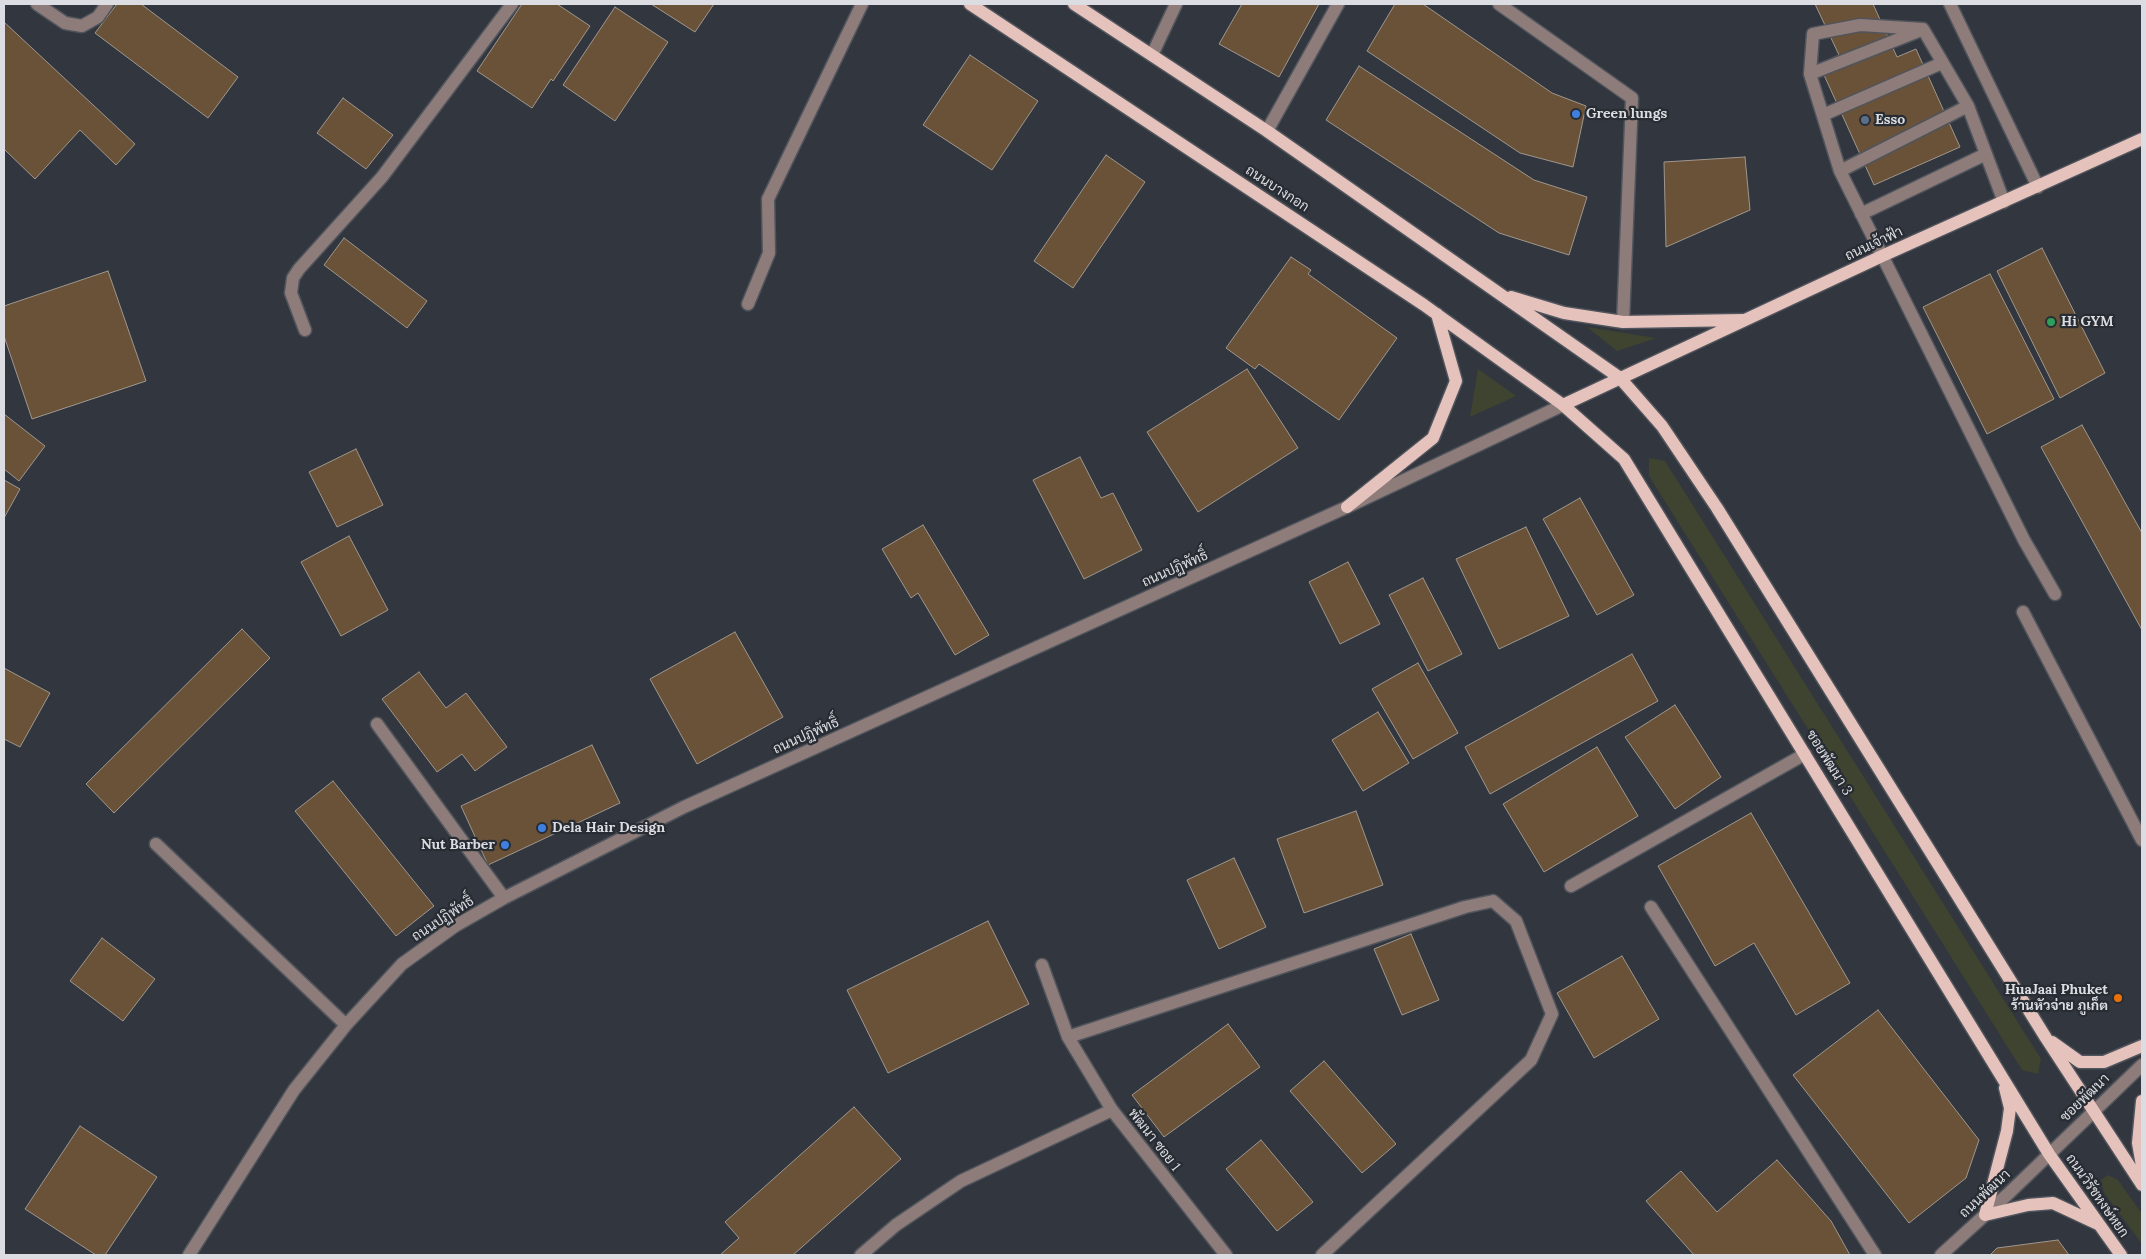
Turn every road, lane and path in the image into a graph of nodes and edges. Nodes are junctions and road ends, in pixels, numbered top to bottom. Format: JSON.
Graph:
{"nodes":[{"id":1,"x":37,"y":4,"type":"edge"},
{"id":2,"x":107,"y":4,"type":"edge"},
{"id":3,"x":512,"y":4,"type":"edge"},
{"id":4,"x":862,"y":4,"type":"edge"},
{"id":5,"x":970,"y":4,"type":"edge"},
{"id":6,"x":1074,"y":4,"type":"edge"},
{"id":7,"x":1176,"y":4,"type":"edge"},
{"id":8,"x":1338,"y":4,"type":"edge"},
{"id":9,"x":1498,"y":4,"type":"edge"},
{"id":10,"x":1950,"y":4,"type":"edge"},
{"id":11,"x":1923,"y":29,"type":"junction"},
{"id":12,"x":1152,"y":55,"type":"junction"},
{"id":13,"x":1942,"y":63,"type":"junction"},
{"id":14,"x":1810,"y":74,"type":"junction"},
{"id":15,"x":1968,"y":106,"type":"junction"},
{"id":16,"x":1823,"y":115,"type":"junction"},
{"id":17,"x":1268,"y":131,"type":"junction"},
{"id":18,"x":2142,"y":139,"type":"edge"},
{"id":19,"x":1986,"y":154,"type":"junction"},
{"id":20,"x":1840,"y":171,"type":"junction"},
{"id":21,"x":2038,"y":186,"type":"junction"},
{"id":22,"x":2004,"y":202,"type":"junction"},
{"id":23,"x":1861,"y":214,"type":"junction"},
{"id":24,"x":1882,"y":256,"type":"junction"},
{"id":25,"x":1499,"y":294,"type":"junction"},
{"id":26,"x":748,"y":304,"type":"dead end"},
{"id":27,"x":1437,"y":314,"type":"junction"},
{"id":28,"x":1750,"y":320,"type":"junction"},
{"id":29,"x":1623,"y":322,"type":"junction"},
{"id":30,"x":305,"y":330,"type":"dead end"},
{"id":31,"x":1620,"y":378,"type":"junction"},
{"id":32,"x":1563,"y":405,"type":"junction"},
{"id":33,"x":1347,"y":507,"type":"junction"},
{"id":34,"x":2054,"y":594,"type":"dead end"},
{"id":35,"x":2023,"y":612,"type":"dead end"},
{"id":36,"x":377,"y":724,"type":"dead end"},
{"id":37,"x":1805,"y":754,"type":"junction"},
{"id":38,"x":2142,"y":840,"type":"edge"},
{"id":39,"x":156,"y":844,"type":"dead end"},
{"id":40,"x":1571,"y":886,"type":"dead end"},
{"id":41,"x":504,"y":898,"type":"junction"},
{"id":42,"x":1651,"y":907,"type":"dead end"},
{"id":43,"x":1042,"y":965,"type":"dead end"},
{"id":44,"x":346,"y":1026,"type":"junction"},
{"id":45,"x":1068,"y":1037,"type":"junction"},
{"id":46,"x":2046,"y":1038,"type":"junction"},
{"id":47,"x":2142,"y":1046,"type":"edge"},
{"id":48,"x":2142,"y":1065,"type":"edge"},
{"id":49,"x":2000,"y":1072,"type":"junction"},
{"id":50,"x":2142,"y":1101,"type":"edge"},
{"id":51,"x":1112,"y":1110,"type":"junction"},
{"id":52,"x":2092,"y":1112,"type":"junction"},
{"id":53,"x":2049,"y":1154,"type":"junction"},
{"id":54,"x":2142,"y":1166,"type":"edge"},
{"id":55,"x":2142,"y":1185,"type":"edge"},
{"id":56,"x":1985,"y":1215,"type":"junction"},
{"id":57,"x":2100,"y":1225,"type":"junction"},
{"id":58,"x":188,"y":1255,"type":"edge"},
{"id":59,"x":860,"y":1255,"type":"edge"},
{"id":60,"x":1226,"y":1255,"type":"edge"},
{"id":61,"x":1322,"y":1255,"type":"edge"},
{"id":62,"x":1875,"y":1255,"type":"edge"},
{"id":63,"x":1941,"y":1255,"type":"edge"},
{"id":64,"x":2121,"y":1255,"type":"edge"}],
"edges":[{"from":1,"to":2,"type":"street"},
{"from":3,"to":30,"type":"street"},
{"from":4,"to":26,"type":"street"},
{"from":5,"to":27,"type":"main road","name":"ถนนบางกอก"},
{"from":6,"to":12,"type":"main road"},
{"from":7,"to":12,"type":"street"},
{"from":8,"to":17,"type":"street"},
{"from":9,"to":29,"type":"street"},
{"from":10,"to":21,"type":"street"},
{"from":11,"to":13,"type":"street"},
{"from":11,"to":14,"type":"street"},
{"from":11,"to":14,"type":"street"},
{"from":12,"to":17,"type":"main road"},
{"from":13,"to":15,"type":"street"},
{"from":13,"to":16,"type":"street"},
{"from":14,"to":16,"type":"street"},
{"from":15,"to":19,"type":"street"},
{"from":15,"to":20,"type":"street"},
{"from":16,"to":20,"type":"street"},
{"from":17,"to":25,"type":"main road"},
{"from":18,"to":21,"type":"main road","name":"ถนนเจ้าฟ้า"},
{"from":19,"to":22,"type":"street"},
{"from":19,"to":23,"type":"street"},
{"from":20,"to":23,"type":"street"},
{"from":21,"to":22,"type":"main road","name":"ถนนเจ้าฟ้า"},
{"from":22,"to":24,"type":"main road","name":"ถนนเจ้าฟ้า"},
{"from":23,"to":24,"type":"street"},
{"from":24,"to":28,"type":"main road","name":"ถนนเจ้าฟ้า"},
{"from":24,"to":34,"type":"street"},
{"from":25,"to":29,"type":"main road"},
{"from":25,"to":31,"type":"main road"},
{"from":27,"to":32,"type":"main road","name":"ถนนบางกอก"},
{"from":27,"to":33,"type":"main road"},
{"from":28,"to":29,"type":"main road"},
{"from":28,"to":31,"type":"main road","name":"ถนนเจ้าฟ้า"},
{"from":31,"to":32,"type":"main road","name":"ถนนเจ้าฟ้า"},
{"from":31,"to":46,"type":"main road"},
{"from":32,"to":33,"type":"street","name":"ถนนปฏิพัทธิ์"},
{"from":32,"to":37,"type":"main road","name":"ซอยพัฒนา 3"},
{"from":33,"to":41,"type":"street","name":"ถนนปฏิพัทธิ์"},
{"from":35,"to":38,"type":"street"},
{"from":36,"to":41,"type":"street"},
{"from":37,"to":40,"type":"street"},
{"from":37,"to":49,"type":"main road","name":"ซอยพัฒนา 3"},
{"from":39,"to":44,"type":"street"},
{"from":41,"to":44,"type":"street","name":"ถนนปฏิพัทธิ์"},
{"from":42,"to":62,"type":"street"},
{"from":43,"to":45,"type":"street","name":"พัฒนา ซอย 1"},
{"from":44,"to":58,"type":"street","name":"ถนนปฏิพัทธิ์"},
{"from":45,"to":51,"type":"street","name":"พัฒนา ซอย 1"},
{"from":45,"to":61,"type":"street"},
{"from":46,"to":47,"type":"main road"},
{"from":46,"to":52,"type":"main road"},
{"from":48,"to":52,"type":"street","name":"ซอยพัฒนา"},
{"from":49,"to":53,"type":"main road","name":"ซอยพัฒนา 3"},
{"from":49,"to":56,"type":"main road"},
{"from":50,"to":54,"type":"main road"},
{"from":51,"to":59,"type":"street"},
{"from":51,"to":60,"type":"street","name":"พัฒนา ซอย 1"},
{"from":52,"to":53,"type":"street","name":"ซอยพัฒนา"},
{"from":52,"to":55,"type":"main road"},
{"from":53,"to":56,"type":"street","name":"ถนนพัฒนา"},
{"from":53,"to":57,"type":"main road","name":"ถนนวิรัชหงษ์หยก"},
{"from":56,"to":57,"type":"main road"},
{"from":56,"to":63,"type":"street","name":"ถนนพัฒนา"},
{"from":57,"to":64,"type":"main road","name":"ถนนวิรัชหงษ์หยก"}]}
